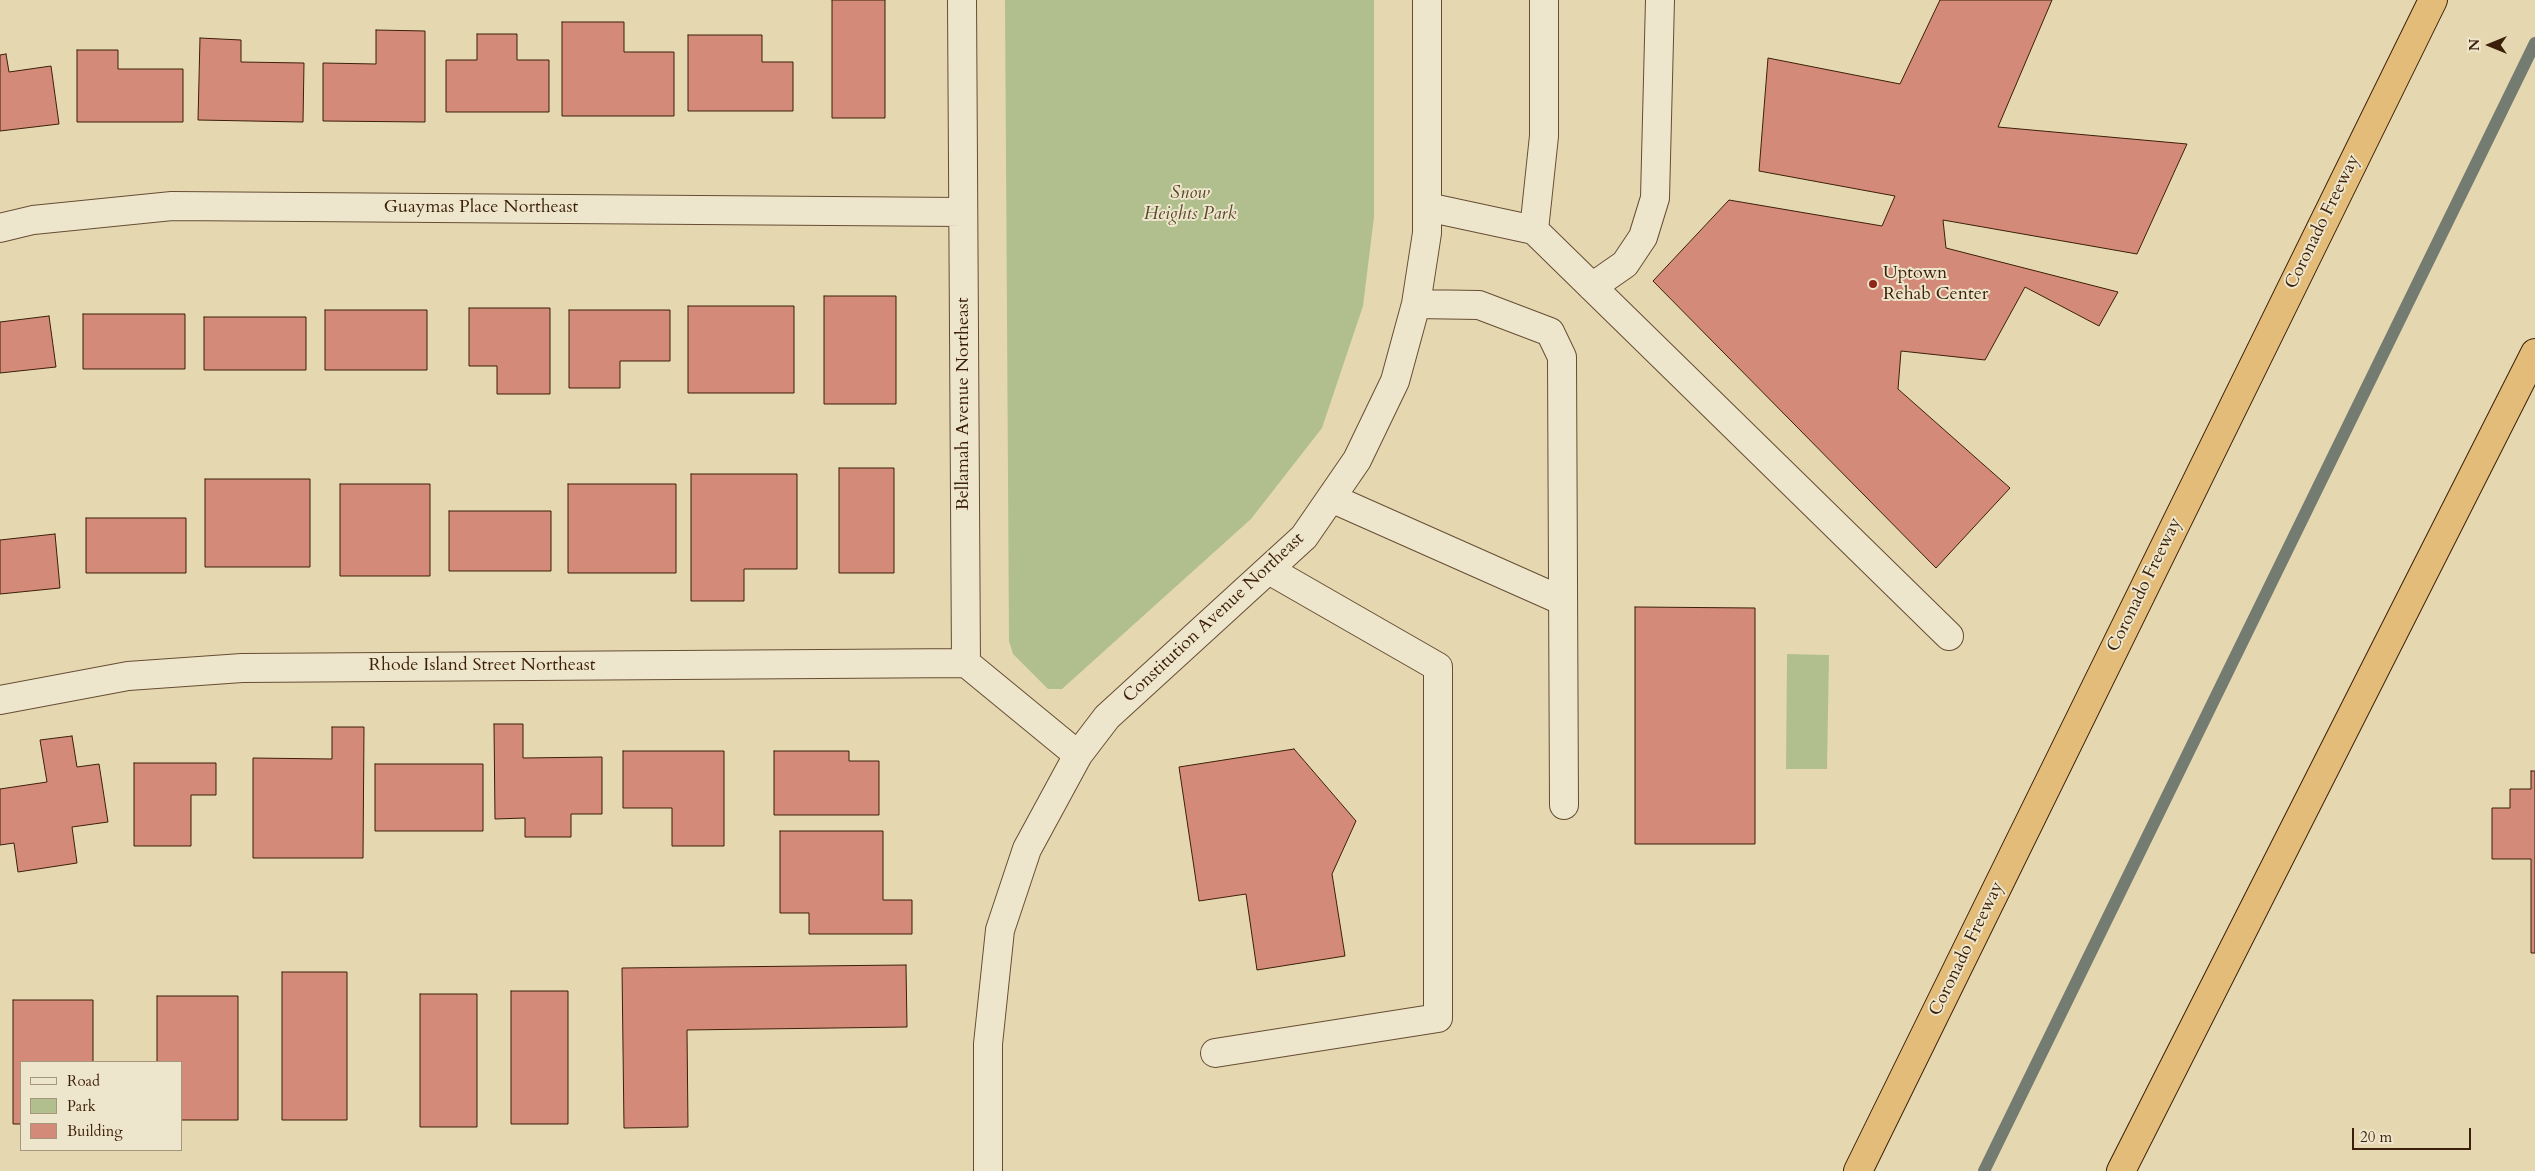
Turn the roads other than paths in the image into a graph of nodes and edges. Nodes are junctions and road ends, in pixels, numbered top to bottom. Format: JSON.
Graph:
{"nodes":[{"id":1,"x":962,"y":0,"type":"edge"},
{"id":2,"x":1427,"y":0,"type":"edge"},
{"id":3,"x":1544,"y":0,"type":"edge"},
{"id":4,"x":1660,"y":0,"type":"edge"},
{"id":5,"x":2433,"y":0,"type":"edge"},
{"id":6,"x":1427,"y":207,"type":"junction"},
{"id":7,"x":963,"y":212,"type":"junction"},
{"id":8,"x":0,"y":228,"type":"edge"},
{"id":9,"x":1534,"y":230,"type":"junction"},
{"id":10,"x":1592,"y":287,"type":"junction"},
{"id":11,"x":1416,"y":304,"type":"junction"},
{"id":12,"x":2535,"y":353,"type":"edge"},
{"id":13,"x":1331,"y":498,"type":"junction"},
{"id":14,"x":1269,"y":570,"type":"junction"},
{"id":15,"x":1563,"y":601,"type":"junction"},
{"id":16,"x":1949,"y":636,"type":"dead end"},
{"id":17,"x":966,"y":663,"type":"junction"},
{"id":18,"x":0,"y":700,"type":"edge"},
{"id":19,"x":1078,"y":755,"type":"junction"},
{"id":20,"x":1564,"y":805,"type":"dead end"},
{"id":21,"x":1214,"y":1053,"type":"dead end"},
{"id":22,"x":988,"y":1171,"type":"edge"},
{"id":23,"x":1858,"y":1171,"type":"edge"},
{"id":24,"x":2121,"y":1171,"type":"edge"}],
"edges":[{"from":1,"to":7,"type":"street","name":"Bellamah Avenue Northeast"},
{"from":2,"to":6,"type":"street","name":"Constitution Avenue Northeast"},
{"from":3,"to":9,"type":"street"},
{"from":4,"to":10,"type":"street"},
{"from":5,"to":23,"type":"highway","name":"Coronado Freeway"},
{"from":6,"to":9,"type":"street"},
{"from":6,"to":11,"type":"street","name":"Constitution Avenue Northeast"},
{"from":7,"to":8,"type":"street","name":"Guaymas Place Northeast"},
{"from":7,"to":17,"type":"street","name":"Bellamah Avenue Northeast"},
{"from":9,"to":10,"type":"street"},
{"from":10,"to":16,"type":"street"},
{"from":11,"to":13,"type":"street","name":"Constitution Avenue Northeast"},
{"from":11,"to":15,"type":"street"},
{"from":12,"to":24,"type":"highway"},
{"from":13,"to":14,"type":"street","name":"Constitution Avenue Northeast"},
{"from":13,"to":15,"type":"street"},
{"from":14,"to":19,"type":"street","name":"Constitution Avenue Northeast"},
{"from":14,"to":21,"type":"street"},
{"from":15,"to":20,"type":"street"},
{"from":17,"to":18,"type":"street","name":"Rhode Island Street Northeast"},
{"from":17,"to":19,"type":"street"},
{"from":19,"to":22,"type":"street","name":"Constitution Avenue Northeast"}]}
